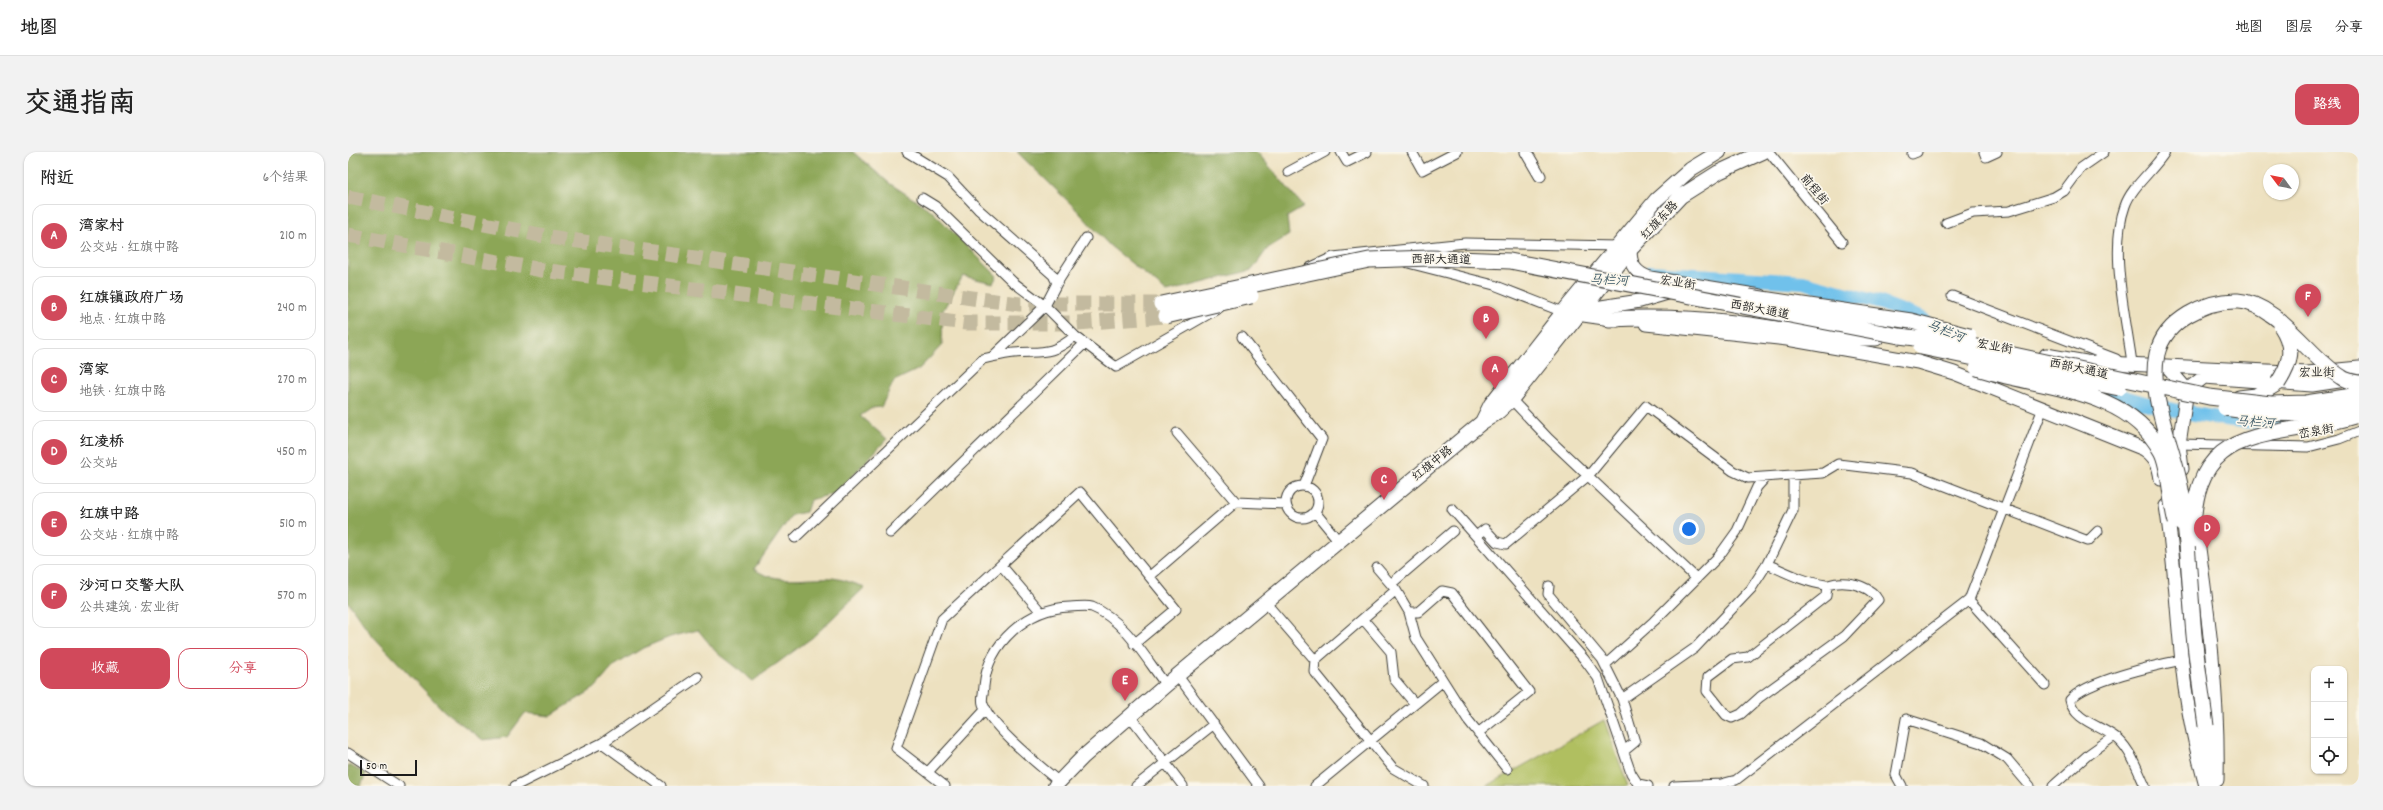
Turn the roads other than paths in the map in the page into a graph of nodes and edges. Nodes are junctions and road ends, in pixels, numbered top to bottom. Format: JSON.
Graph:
{"nodes":[{"id":1,"x":907,"y":152,"type":"edge"},
{"id":2,"x":1325,"y":152,"type":"edge"},
{"id":3,"x":1341,"y":152,"type":"edge"},
{"id":4,"x":1367,"y":152,"type":"edge"},
{"id":5,"x":1412,"y":152,"type":"edge"},
{"id":6,"x":1457,"y":152,"type":"edge"},
{"id":7,"x":1526,"y":152,"type":"edge"},
{"id":8,"x":1719,"y":152,"type":"edge"},
{"id":9,"x":1763,"y":152,"type":"edge"},
{"id":10,"x":1769,"y":152,"type":"edge"},
{"id":11,"x":1984,"y":152,"type":"edge"},
{"id":12,"x":1997,"y":152,"type":"edge"},
{"id":13,"x":2104,"y":152,"type":"edge"},
{"id":14,"x":2165,"y":152,"type":"edge"},
{"id":15,"x":1288,"y":172,"type":"dead end"},
{"id":16,"x":1540,"y":176,"type":"dead end"},
{"id":17,"x":922,"y":198,"type":"dead end"},
{"id":18,"x":1946,"y":223,"type":"dead end"},
{"id":19,"x":1086,"y":238,"type":"dead end"},
{"id":20,"x":1842,"y":242,"type":"dead end"},
{"id":21,"x":1620,"y":249,"type":"junction"},
{"id":22,"x":1370,"y":253,"type":"junction"},
{"id":23,"x":1057,"y":283,"type":"junction"},
{"id":24,"x":1687,"y":287,"type":"junction"},
{"id":25,"x":1952,"y":296,"type":"dead end"},
{"id":26,"x":1045,"y":306,"type":"junction"},
{"id":27,"x":1575,"y":309,"type":"junction"},
{"id":28,"x":2274,"y":317,"type":"junction"},
{"id":29,"x":1609,"y":319,"type":"junction"},
{"id":30,"x":1075,"y":336,"type":"junction"},
{"id":31,"x":1242,"y":337,"type":"dead end"},
{"id":32,"x":1876,"y":338,"type":"junction"},
{"id":33,"x":1970,"y":342,"type":"junction"},
{"id":34,"x":1085,"y":343,"type":"junction"},
{"id":35,"x":1912,"y":345,"type":"junction"},
{"id":36,"x":992,"y":357,"type":"junction"},
{"id":37,"x":2121,"y":363,"type":"junction"},
{"id":38,"x":2056,"y":364,"type":"junction"},
{"id":39,"x":2166,"y":366,"type":"junction"},
{"id":40,"x":2359,"y":368,"type":"edge"},
{"id":41,"x":1954,"y":373,"type":"junction"},
{"id":42,"x":2359,"y":378,"type":"edge"},
{"id":43,"x":2359,"y":383,"type":"edge"},
{"id":44,"x":2187,"y":390,"type":"junction"},
{"id":45,"x":1507,"y":395,"type":"junction"},
{"id":46,"x":2359,"y":395,"type":"edge"},
{"id":47,"x":2218,"y":398,"type":"junction"},
{"id":48,"x":2043,"y":408,"type":"junction"},
{"id":49,"x":2359,"y":408,"type":"edge"},
{"id":50,"x":2359,"y":414,"type":"edge"},
{"id":51,"x":2359,"y":431,"type":"edge"},
{"id":52,"x":1177,"y":433,"type":"dead end"},
{"id":53,"x":2180,"y":438,"type":"junction"},
{"id":54,"x":2144,"y":449,"type":"junction"},
{"id":55,"x":1589,"y":475,"type":"junction"},
{"id":56,"x":1793,"y":475,"type":"junction"},
{"id":57,"x":1766,"y":477,"type":"junction"},
{"id":58,"x":1304,"y":486,"type":"junction"},
{"id":59,"x":1236,"y":502,"type":"junction"},
{"id":60,"x":1286,"y":504,"type":"junction"},
{"id":61,"x":1452,"y":510,"type":"dead end"},
{"id":62,"x":2004,"y":510,"type":"junction"},
{"id":63,"x":1315,"y":512,"type":"junction"},
{"id":64,"x":1453,"y":531,"type":"dead end"},
{"id":65,"x":2098,"y":531,"type":"dead end"},
{"id":66,"x":890,"y":533,"type":"dead end"},
{"id":67,"x":1476,"y":536,"type":"junction"},
{"id":68,"x":795,"y":538,"type":"dead end"},
{"id":69,"x":1338,"y":540,"type":"junction"},
{"id":70,"x":2187,"y":552,"type":"junction"},
{"id":71,"x":1767,"y":564,"type":"junction"},
{"id":72,"x":1001,"y":565,"type":"junction"},
{"id":73,"x":1377,"y":568,"type":"dead end"},
{"id":74,"x":1150,"y":576,"type":"junction"},
{"id":75,"x":1696,"y":578,"type":"junction"},
{"id":76,"x":1827,"y":585,"type":"junction"},
{"id":77,"x":1549,"y":586,"type":"dead end"},
{"id":78,"x":1394,"y":587,"type":"junction"},
{"id":79,"x":1969,"y":600,"type":"junction"},
{"id":80,"x":1265,"y":602,"type":"junction"},
{"id":81,"x":1042,"y":612,"type":"junction"},
{"id":82,"x":1410,"y":612,"type":"junction"},
{"id":83,"x":1363,"y":619,"type":"junction"},
{"id":84,"x":2194,"y":637,"type":"junction"},
{"id":85,"x":1134,"y":644,"type":"junction"},
{"id":86,"x":1316,"y":660,"type":"junction"},
{"id":87,"x":2182,"y":660,"type":"junction"},
{"id":88,"x":1605,"y":665,"type":"junction"},
{"id":89,"x":1178,"y":676,"type":"junction"},
{"id":90,"x":698,"y":677,"type":"dead end"},
{"id":91,"x":1443,"y":681,"type":"junction"},
{"id":92,"x":1166,"y":685,"type":"junction"},
{"id":93,"x":2045,"y":685,"type":"dead end"},
{"id":94,"x":1622,"y":699,"type":"junction"},
{"id":95,"x":1415,"y":704,"type":"junction"},
{"id":96,"x":986,"y":709,"type":"junction"},
{"id":97,"x":1130,"y":716,"type":"junction"},
{"id":98,"x":1214,"y":724,"type":"junction"},
{"id":99,"x":2206,"y":726,"type":"junction"},
{"id":100,"x":1478,"y":733,"type":"junction"},
{"id":101,"x":2114,"y":737,"type":"junction"},
{"id":102,"x":1370,"y":740,"type":"junction"},
{"id":103,"x":602,"y":743,"type":"junction"},
{"id":104,"x":1624,"y":751,"type":"junction"},
{"id":105,"x":348,"y":753,"type":"edge"},
{"id":106,"x":1165,"y":763,"type":"junction"},
{"id":107,"x":1507,"y":769,"type":"dead end"},
{"id":108,"x":928,"y":772,"type":"junction"},
{"id":109,"x":1057,"y":784,"type":"edge"},
{"id":110,"x":399,"y":786,"type":"edge"},
{"id":111,"x":514,"y":786,"type":"edge"},
{"id":112,"x":662,"y":786,"type":"edge"},
{"id":113,"x":945,"y":786,"type":"edge"},
{"id":114,"x":1136,"y":786,"type":"edge"},
{"id":115,"x":1183,"y":786,"type":"edge"},
{"id":116,"x":1259,"y":786,"type":"edge"},
{"id":117,"x":1315,"y":786,"type":"edge"},
{"id":118,"x":1424,"y":786,"type":"edge"},
{"id":119,"x":1648,"y":786,"type":"edge"},
{"id":120,"x":1674,"y":786,"type":"edge"},
{"id":121,"x":1902,"y":786,"type":"edge"},
{"id":122,"x":2030,"y":786,"type":"edge"},
{"id":123,"x":2053,"y":786,"type":"edge"},
{"id":124,"x":2145,"y":786,"type":"edge"},
{"id":125,"x":2206,"y":786,"type":"edge"},
{"id":126,"x":2212,"y":786,"type":"edge"},
{"id":127,"x":2217,"y":786,"type":"edge"}],
"edges":[{"from":1,"to":23,"type":"street"},
{"from":2,"to":15,"type":"street"},
{"from":3,"to":4,"type":"street"},
{"from":5,"to":6,"type":"street"},
{"from":7,"to":16,"type":"street"},
{"from":8,"to":21,"type":"main road","name":"红旗东路"},
{"from":9,"to":21,"type":"main road","name":"红旗东路"},
{"from":10,"to":20,"type":"street","name":"前程街"},
{"from":11,"to":12,"type":"street"},
{"from":13,"to":18,"type":"street"},
{"from":14,"to":37,"type":"street"},
{"from":17,"to":26,"type":"street"},
{"from":19,"to":23,"type":"street"},
{"from":21,"to":22,"type":"street"},
{"from":21,"to":24,"type":"main road","name":"宏业街"},
{"from":21,"to":27,"type":"main road","name":"红旗东路"},
{"from":22,"to":27,"type":"street"},
{"from":22,"to":34,"type":"street"},
{"from":23,"to":26,"type":"street"},
{"from":24,"to":27,"type":"main road","bridge":true},
{"from":24,"to":33,"type":"main road","name":"宏业街"},
{"from":24,"to":38,"type":"highway","bridge":true},
{"from":25,"to":37,"type":"street"},
{"from":26,"to":30,"type":"street"},
{"from":26,"to":36,"type":"street"},
{"from":27,"to":29,"type":"main road"},
{"from":27,"to":45,"type":"main road","name":"红旗中路"},
{"from":28,"to":43,"type":"highway","bridge":true},
{"from":28,"to":47,"type":"highway","bridge":true},
{"from":28,"to":70,"type":"highway","bridge":true},
{"from":29,"to":32,"type":"highway"},
{"from":29,"to":41,"type":"main road"},
{"from":30,"to":34,"type":"street"},
{"from":30,"to":36,"type":"street"},
{"from":31,"to":58,"type":"street"},
{"from":32,"to":35,"type":"highway","name":"西部大通道"},
{"from":32,"to":38,"type":"highway","name":"西部大通道","bridge":true},
{"from":33,"to":37,"type":"main road","name":"宏业街"},
{"from":33,"to":41,"type":"main road"},
{"from":34,"to":66,"type":"street"},
{"from":35,"to":49,"type":"highway","name":"西部大通道","bridge":true},
{"from":35,"to":70,"type":"highway","bridge":true},
{"from":36,"to":68,"type":"street"},
{"from":37,"to":39,"type":"main road","name":"宏业街"},
{"from":38,"to":47,"type":"highway","name":"西部大通道","bridge":true},
{"from":39,"to":40,"type":"main road","name":"宏业街"},
{"from":39,"to":44,"type":"main road"},
{"from":41,"to":48,"type":"main road"},
{"from":42,"to":44,"type":"main road","name":"宏业街"},
{"from":44,"to":53,"type":"main road"},
{"from":45,"to":55,"type":"street"},
{"from":45,"to":69,"type":"main road","name":"红旗中路"},
{"from":46,"to":47,"type":"highway","name":"西部大通道","bridge":true},
{"from":48,"to":54,"type":"main road"},
{"from":48,"to":62,"type":"street"},
{"from":50,"to":84,"type":"highway","bridge":true},
{"from":51,"to":53,"type":"street","name":"峦泉街"},
{"from":52,"to":59,"type":"street"},
{"from":53,"to":54,"type":"main road"},
{"from":53,"to":127,"type":"main road"},
{"from":54,"to":87,"type":"main road"},
{"from":55,"to":57,"type":"street"},
{"from":55,"to":67,"type":"street"},
{"from":55,"to":75,"type":"street"},
{"from":56,"to":57,"type":"street"},
{"from":56,"to":62,"type":"street"},
{"from":56,"to":71,"type":"street"},
{"from":57,"to":75,"type":"street"},
{"from":58,"to":60,"type":"street"},
{"from":58,"to":63,"type":"street"},
{"from":59,"to":60,"type":"street"},
{"from":59,"to":74,"type":"street"},
{"from":60,"to":63,"type":"street"},
{"from":61,"to":67,"type":"street"},
{"from":62,"to":65,"type":"street"},
{"from":62,"to":79,"type":"street"},
{"from":63,"to":69,"type":"street"},
{"from":64,"to":78,"type":"street"},
{"from":67,"to":104,"type":"street"},
{"from":69,"to":80,"type":"main road","name":"红旗中路"},
{"from":70,"to":84,"type":"highway","bridge":true},
{"from":71,"to":76,"type":"street"},
{"from":71,"to":94,"type":"street"},
{"from":72,"to":74,"type":"street"},
{"from":72,"to":81,"type":"street"},
{"from":72,"to":108,"type":"street"},
{"from":73,"to":78,"type":"street"},
{"from":74,"to":85,"type":"street"},
{"from":75,"to":88,"type":"street"},
{"from":76,"to":76,"type":"street"},
{"from":77,"to":88,"type":"street"},
{"from":78,"to":82,"type":"street"},
{"from":78,"to":83,"type":"street"},
{"from":79,"to":93,"type":"street"},
{"from":79,"to":120,"type":"street"},
{"from":80,"to":86,"type":"street"},
{"from":80,"to":89,"type":"main road","name":"红旗中路"},
{"from":81,"to":85,"type":"street"},
{"from":81,"to":96,"type":"street"},
{"from":82,"to":91,"type":"street"},
{"from":82,"to":100,"type":"street"},
{"from":83,"to":86,"type":"street"},
{"from":83,"to":95,"type":"street"},
{"from":84,"to":99,"type":"highway","bridge":true},
{"from":85,"to":92,"type":"street"},
{"from":86,"to":102,"type":"street"},
{"from":87,"to":101,"type":"street"},
{"from":87,"to":125,"type":"main road"},
{"from":88,"to":94,"type":"street"},
{"from":89,"to":92,"type":"main road","name":"红旗中路"},
{"from":89,"to":98,"type":"street"},
{"from":90,"to":103,"type":"street"},
{"from":91,"to":95,"type":"street"},
{"from":91,"to":100,"type":"street"},
{"from":92,"to":97,"type":"main road","name":"红旗中路"},
{"from":94,"to":104,"type":"street"},
{"from":95,"to":102,"type":"street"},
{"from":96,"to":108,"type":"street"},
{"from":96,"to":109,"type":"street"},
{"from":97,"to":106,"type":"street"},
{"from":97,"to":109,"type":"main road","name":"红旗中路"},
{"from":98,"to":106,"type":"street"},
{"from":98,"to":116,"type":"street"},
{"from":99,"to":125,"type":"highway"},
{"from":99,"to":126,"type":"highway"},
{"from":100,"to":107,"type":"street"},
{"from":101,"to":123,"type":"street"},
{"from":101,"to":124,"type":"street"},
{"from":102,"to":117,"type":"street"},
{"from":102,"to":118,"type":"street"},
{"from":103,"to":111,"type":"street"},
{"from":103,"to":112,"type":"street"},
{"from":104,"to":119,"type":"street"},
{"from":105,"to":110,"type":"street"},
{"from":106,"to":114,"type":"street"},
{"from":106,"to":115,"type":"street"},
{"from":108,"to":113,"type":"street"},
{"from":121,"to":122,"type":"street"}]}
